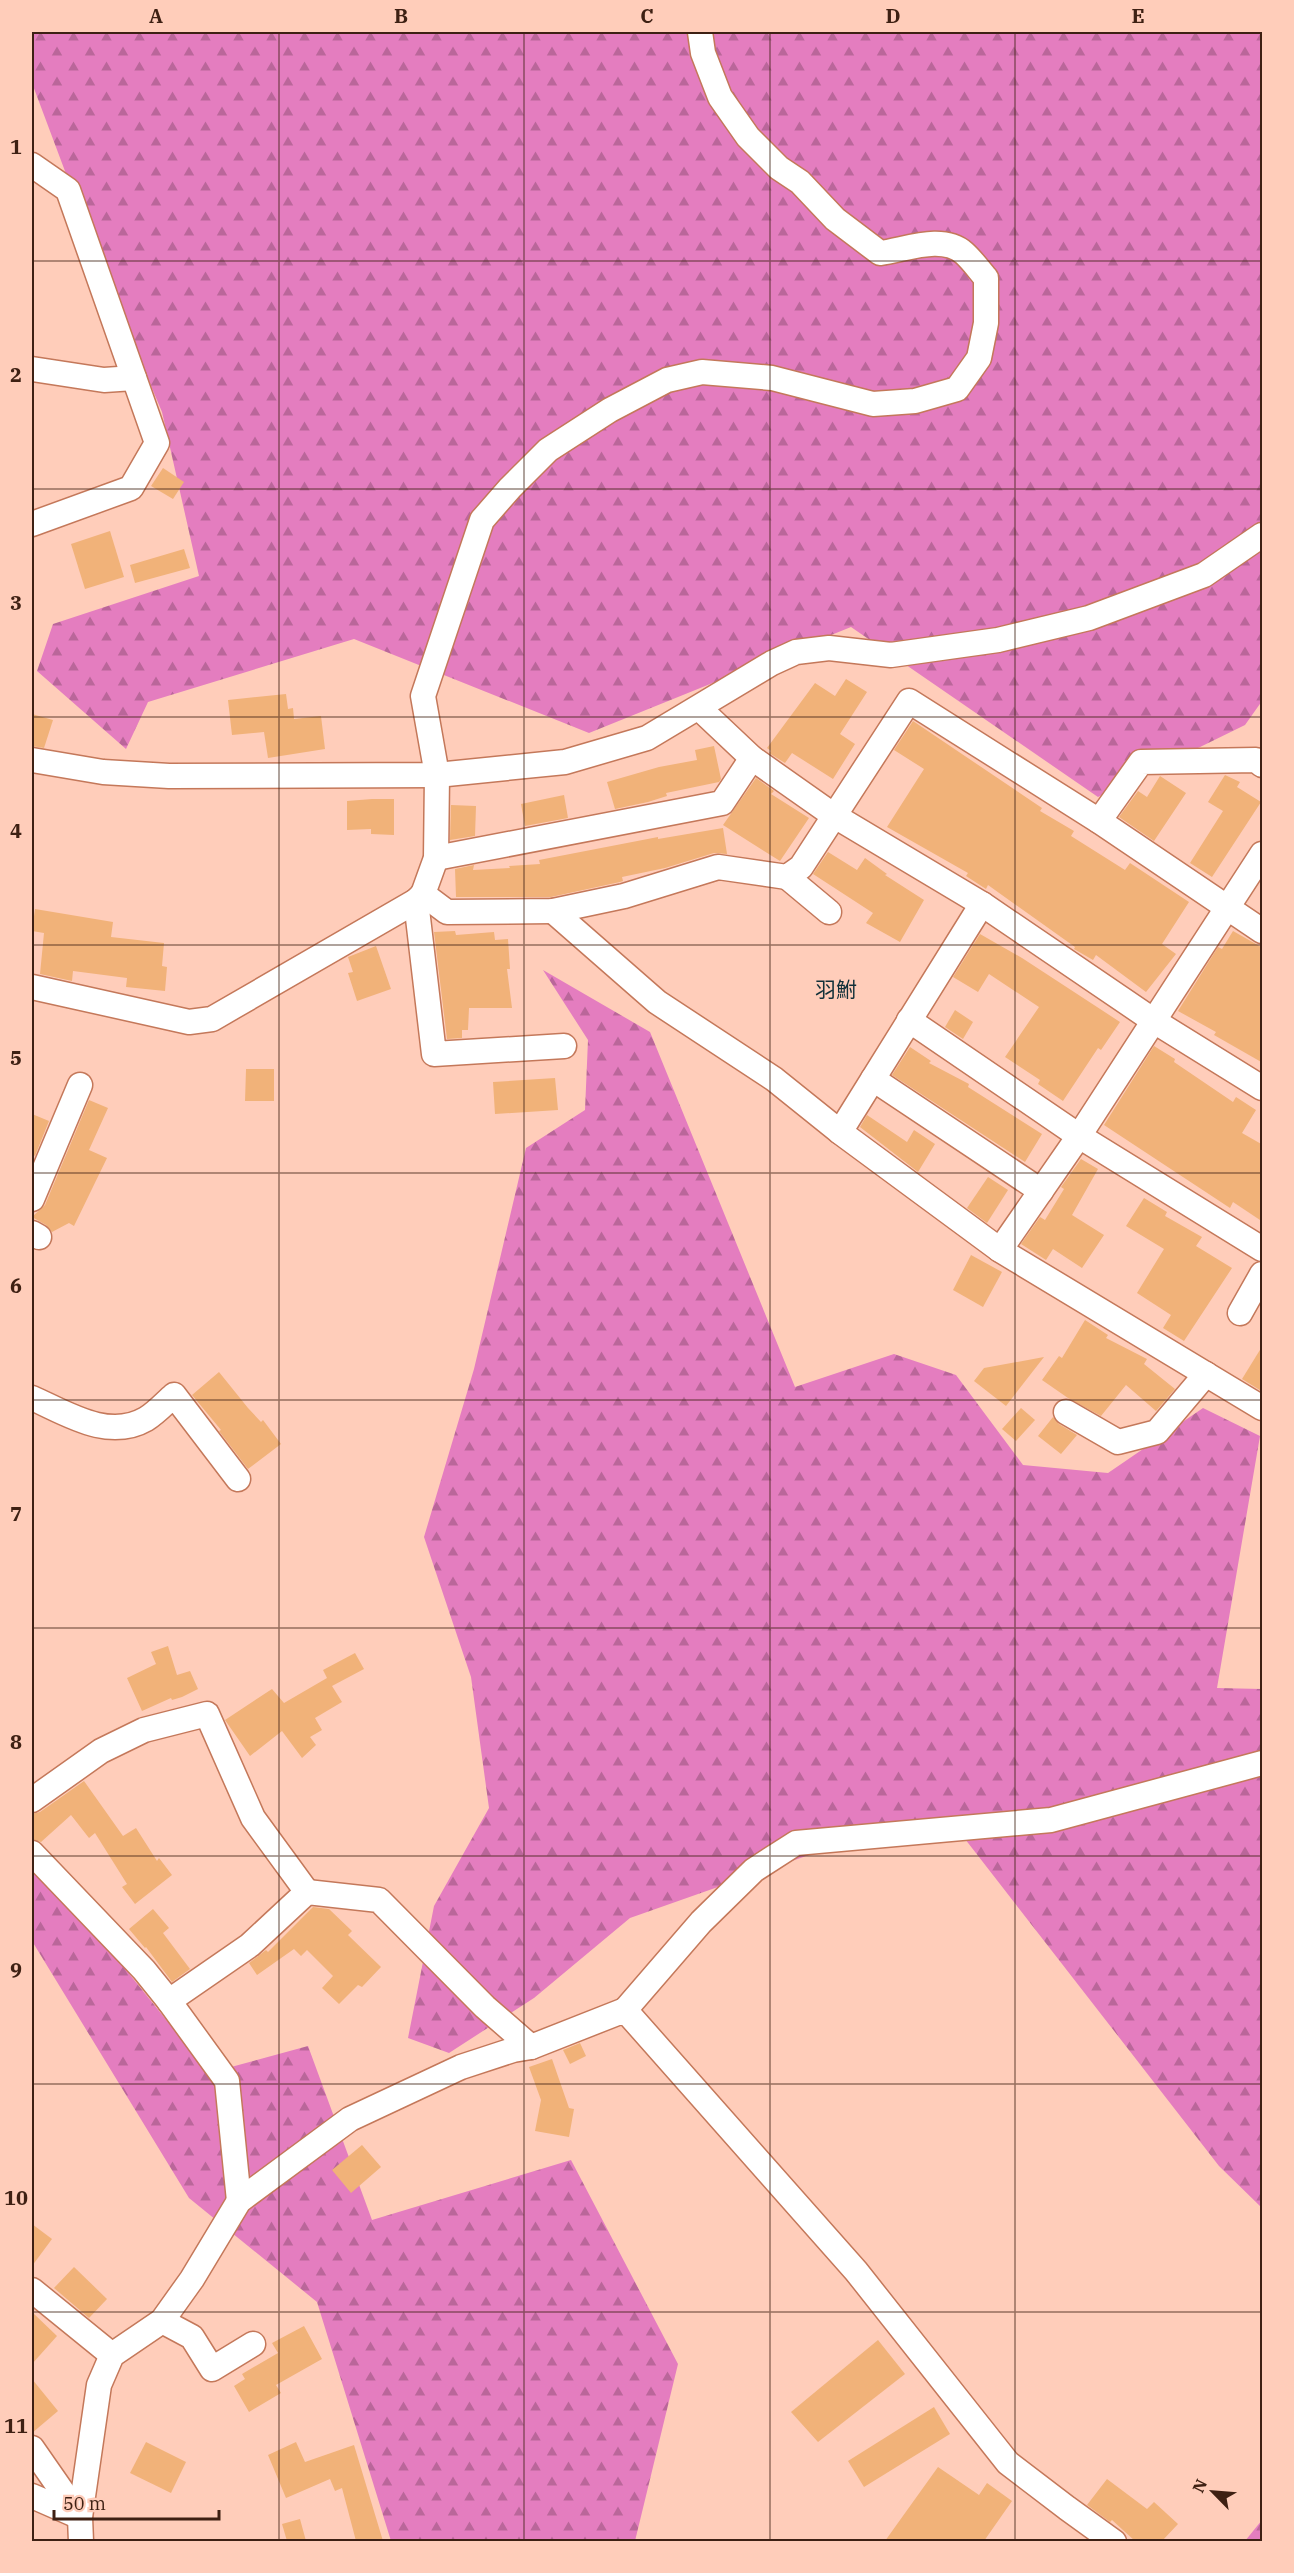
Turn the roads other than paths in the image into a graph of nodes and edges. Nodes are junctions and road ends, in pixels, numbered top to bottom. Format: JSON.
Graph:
{"nodes":[{"id":1,"x":700,"y":32,"type":"edge"},
{"id":2,"x":32,"y":165,"type":"edge"},
{"id":3,"x":32,"y":369,"type":"edge"},
{"id":4,"x":134,"y":378,"type":"junction"},
{"id":5,"x":32,"y":524,"type":"edge"},
{"id":6,"x":1263,"y":535,"type":"edge"},
{"id":7,"x":699,"y":708,"type":"junction"},
{"id":8,"x":752,"y":758,"type":"junction"},
{"id":9,"x":32,"y":760,"type":"edge"},
{"id":10,"x":1263,"y":765,"type":"edge"},
{"id":11,"x":437,"y":775,"type":"junction"},
{"id":12,"x":833,"y":815,"type":"junction"},
{"id":13,"x":1099,"y":821,"type":"junction"},
{"id":14,"x":1263,"y":854,"type":"edge"},
{"id":15,"x":436,"y":858,"type":"junction"},
{"id":16,"x":787,"y":877,"type":"junction"},
{"id":17,"x":420,"y":897,"type":"junction"},
{"id":18,"x":982,"y":904,"type":"junction"},
{"id":19,"x":1228,"y":909,"type":"junction"},
{"id":20,"x":553,"y":911,"type":"junction"},
{"id":21,"x":829,"y":912,"type":"dead end"},
{"id":22,"x":1263,"y":931,"type":"edge"},
{"id":23,"x":32,"y":987,"type":"edge"},
{"id":24,"x":909,"y":1020,"type":"junction"},
{"id":25,"x":1154,"y":1021,"type":"junction"},
{"id":26,"x":564,"y":1046,"type":"dead end"},
{"id":27,"x":873,"y":1079,"type":"junction"},
{"id":28,"x":80,"y":1085,"type":"dead end"},
{"id":29,"x":1263,"y":1088,"type":"edge"},
{"id":30,"x":840,"y":1132,"type":"junction"},
{"id":31,"x":1078,"y":1136,"type":"junction"},
{"id":32,"x":1041,"y":1191,"type":"junction"},
{"id":33,"x":32,"y":1199,"type":"edge"},
{"id":34,"x":1263,"y":1249,"type":"edge"},
{"id":35,"x":1000,"y":1250,"type":"junction"},
{"id":36,"x":1263,"y":1274,"type":"edge"},
{"id":37,"x":1239,"y":1313,"type":"dead end"},
{"id":38,"x":1206,"y":1374,"type":"junction"},
{"id":39,"x":32,"y":1398,"type":"edge"},
{"id":40,"x":1263,"y":1408,"type":"edge"},
{"id":41,"x":1066,"y":1412,"type":"dead end"},
{"id":42,"x":238,"y":1479,"type":"dead end"},
{"id":43,"x":1263,"y":1763,"type":"edge"},
{"id":44,"x":32,"y":1800,"type":"edge"},
{"id":45,"x":32,"y":1853,"type":"edge"},
{"id":46,"x":307,"y":1892,"type":"junction"},
{"id":47,"x":169,"y":2001,"type":"junction"},
{"id":48,"x":625,"y":2010,"type":"junction"},
{"id":49,"x":531,"y":2047,"type":"junction"},
{"id":50,"x":239,"y":2201,"type":"junction"},
{"id":51,"x":33,"y":2294,"type":"edge"},
{"id":52,"x":162,"y":2320,"type":"junction"},
{"id":53,"x":253,"y":2343,"type":"dead end"},
{"id":54,"x":112,"y":2355,"type":"junction"},
{"id":55,"x":32,"y":2448,"type":"edge"},
{"id":56,"x":32,"y":2496,"type":"edge"},
{"id":57,"x":80,"y":2517,"type":"junction"},
{"id":58,"x":81,"y":2541,"type":"edge"},
{"id":59,"x":1114,"y":2541,"type":"edge"}],
"edges":[{"from":1,"to":11,"type":"street"},
{"from":2,"to":4,"type":"street"},
{"from":3,"to":4,"type":"street"},
{"from":4,"to":5,"type":"street"},
{"from":6,"to":7,"type":"street"},
{"from":7,"to":8,"type":"street"},
{"from":7,"to":11,"type":"street"},
{"from":8,"to":12,"type":"street"},
{"from":8,"to":15,"type":"street"},
{"from":9,"to":11,"type":"street"},
{"from":10,"to":13,"type":"street"},
{"from":11,"to":15,"type":"street"},
{"from":12,"to":13,"type":"street"},
{"from":12,"to":16,"type":"street"},
{"from":12,"to":18,"type":"street"},
{"from":13,"to":19,"type":"street"},
{"from":14,"to":19,"type":"street"},
{"from":15,"to":17,"type":"street"},
{"from":16,"to":20,"type":"street"},
{"from":16,"to":21,"type":"street"},
{"from":17,"to":20,"type":"street"},
{"from":17,"to":23,"type":"street"},
{"from":17,"to":26,"type":"street"},
{"from":18,"to":24,"type":"street"},
{"from":18,"to":25,"type":"street"},
{"from":19,"to":22,"type":"street"},
{"from":19,"to":25,"type":"street"},
{"from":20,"to":30,"type":"street"},
{"from":24,"to":27,"type":"street"},
{"from":24,"to":31,"type":"street"},
{"from":25,"to":29,"type":"street"},
{"from":25,"to":31,"type":"street"},
{"from":27,"to":30,"type":"street"},
{"from":27,"to":32,"type":"street"},
{"from":28,"to":33,"type":"street"},
{"from":30,"to":35,"type":"street"},
{"from":31,"to":32,"type":"street"},
{"from":31,"to":34,"type":"street"},
{"from":32,"to":35,"type":"street"},
{"from":35,"to":38,"type":"street"},
{"from":36,"to":37,"type":"street"},
{"from":38,"to":40,"type":"street"},
{"from":38,"to":41,"type":"street"},
{"from":39,"to":42,"type":"street"},
{"from":43,"to":48,"type":"street"},
{"from":44,"to":46,"type":"street"},
{"from":45,"to":47,"type":"street"},
{"from":46,"to":47,"type":"street"},
{"from":46,"to":49,"type":"street"},
{"from":47,"to":50,"type":"street"},
{"from":48,"to":49,"type":"street"},
{"from":48,"to":59,"type":"street"},
{"from":49,"to":50,"type":"street"},
{"from":50,"to":52,"type":"street"},
{"from":51,"to":54,"type":"street"},
{"from":52,"to":53,"type":"street"},
{"from":52,"to":54,"type":"street"},
{"from":54,"to":57,"type":"street"},
{"from":55,"to":57,"type":"street"},
{"from":56,"to":57,"type":"street"},
{"from":57,"to":58,"type":"street"}]}
